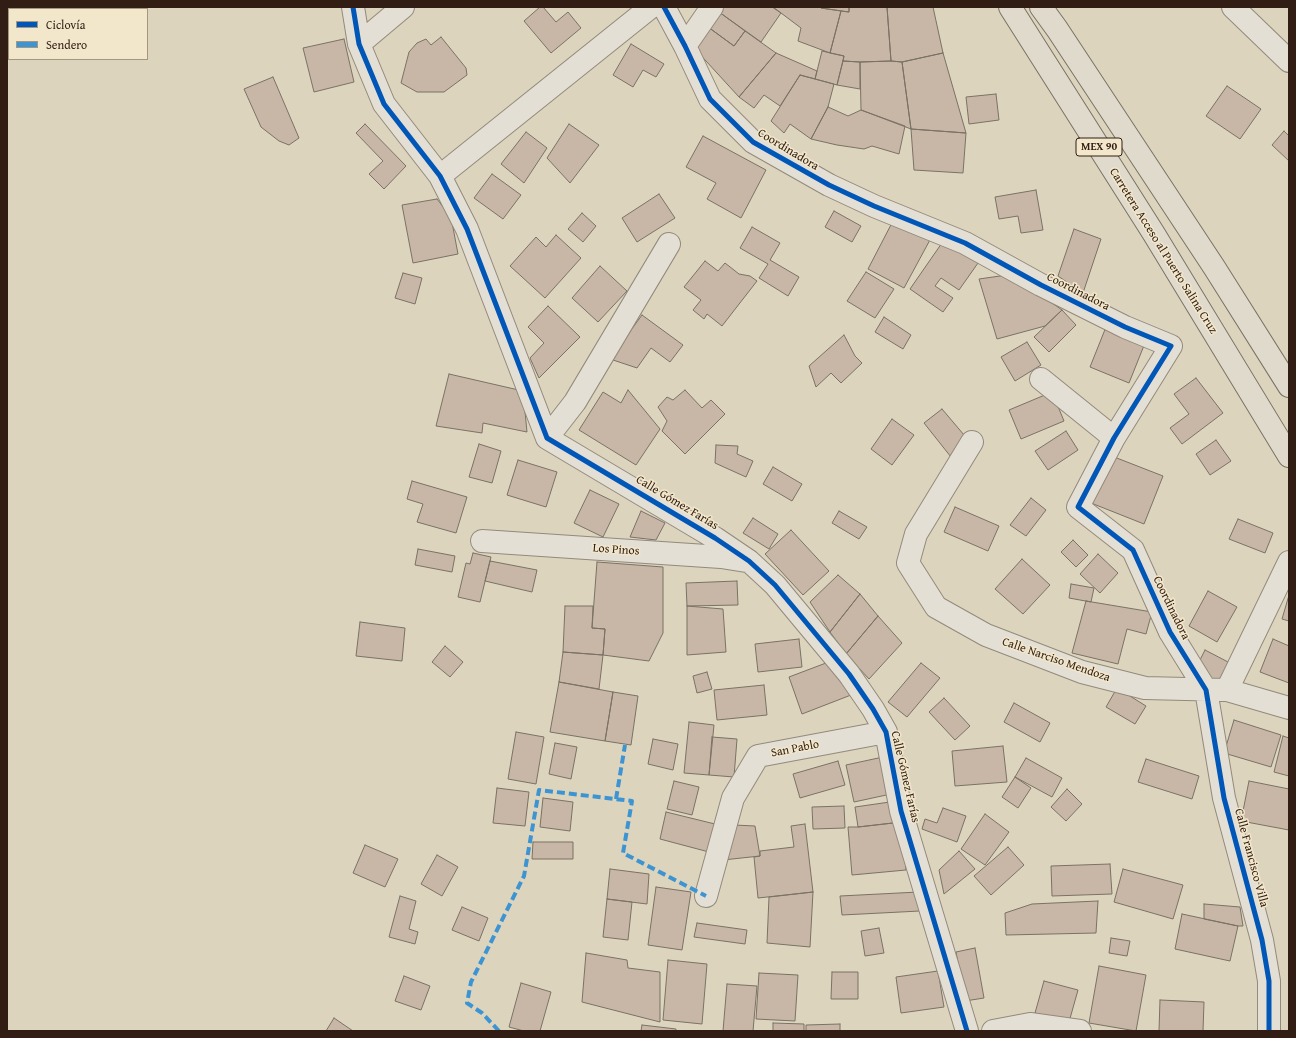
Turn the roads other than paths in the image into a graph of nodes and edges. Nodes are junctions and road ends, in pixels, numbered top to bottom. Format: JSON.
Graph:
{"nodes":[{"id":1,"x":353,"y":7,"type":"edge"},
{"id":2,"x":403,"y":7,"type":"edge"},
{"id":3,"x":651,"y":7,"type":"edge"},
{"id":4,"x":664,"y":7,"type":"edge"},
{"id":5,"x":712,"y":7,"type":"edge"},
{"id":6,"x":1010,"y":7,"type":"edge"},
{"id":7,"x":1041,"y":7,"type":"edge"},
{"id":8,"x":1233,"y":7,"type":"edge"},
{"id":9,"x":358,"y":44,"type":"junction"},
{"id":10,"x":685,"y":46,"type":"junction"},
{"id":11,"x":1289,"y":61,"type":"edge"},
{"id":12,"x":440,"y":176,"type":"junction"},
{"id":13,"x":669,"y":244,"type":"dead end"},
{"id":14,"x":1041,"y":379,"type":"dead end"},
{"id":15,"x":1289,"y":386,"type":"edge"},
{"id":16,"x":547,"y":438,"type":"junction"},
{"id":17,"x":1114,"y":438,"type":"junction"},
{"id":18,"x":972,"y":442,"type":"dead end"},
{"id":19,"x":1289,"y":456,"type":"edge"},
{"id":20,"x":482,"y":541,"type":"dead end"},
{"id":21,"x":749,"y":562,"type":"junction"},
{"id":22,"x":1289,"y":562,"type":"edge"},
{"id":23,"x":1206,"y":690,"type":"junction"},
{"id":24,"x":1227,"y":690,"type":"junction"},
{"id":25,"x":1289,"y":708,"type":"edge"},
{"id":26,"x":886,"y":732,"type":"junction"},
{"id":27,"x":706,"y":896,"type":"dead end"},
{"id":28,"x":967,"y":1031,"type":"edge"},
{"id":29,"x":993,"y":1031,"type":"edge"},
{"id":30,"x":1080,"y":1031,"type":"edge"},
{"id":31,"x":1269,"y":1031,"type":"edge"}],
"edges":[{"from":1,"to":9,"type":"street"},
{"from":2,"to":9,"type":"street"},
{"from":3,"to":12,"type":"street"},
{"from":4,"to":10,"type":"street","name":"Coordinadora"},
{"from":5,"to":10,"type":"street"},
{"from":6,"to":19,"type":"main road","name":"Carretera Acceso al Puerto Salina Cruz","number":"MEX 90"},
{"from":7,"to":15,"type":"main road","number":"MEX 90"},
{"from":8,"to":11,"type":"street"},
{"from":9,"to":12,"type":"street"},
{"from":10,"to":17,"type":"street","name":"Coordinadora"},
{"from":12,"to":16,"type":"street"},
{"from":13,"to":16,"type":"street"},
{"from":14,"to":17,"type":"street"},
{"from":16,"to":21,"type":"street","name":"Calle Gómez Farías"},
{"from":17,"to":23,"type":"street","name":"Coordinadora"},
{"from":18,"to":23,"type":"street","name":"Calle Narciso Mendoza"},
{"from":20,"to":21,"type":"street","name":"Los Pinos"},
{"from":21,"to":26,"type":"street","name":"Calle Gómez Farías"},
{"from":22,"to":24,"type":"street"},
{"from":23,"to":24,"type":"street"},
{"from":23,"to":31,"type":"street","name":"Calle Francisco Villa"},
{"from":24,"to":25,"type":"street"},
{"from":26,"to":27,"type":"street","name":"San Pablo"},
{"from":26,"to":28,"type":"street","name":"Calle Gómez Farías"},
{"from":29,"to":30,"type":"street"}]}
